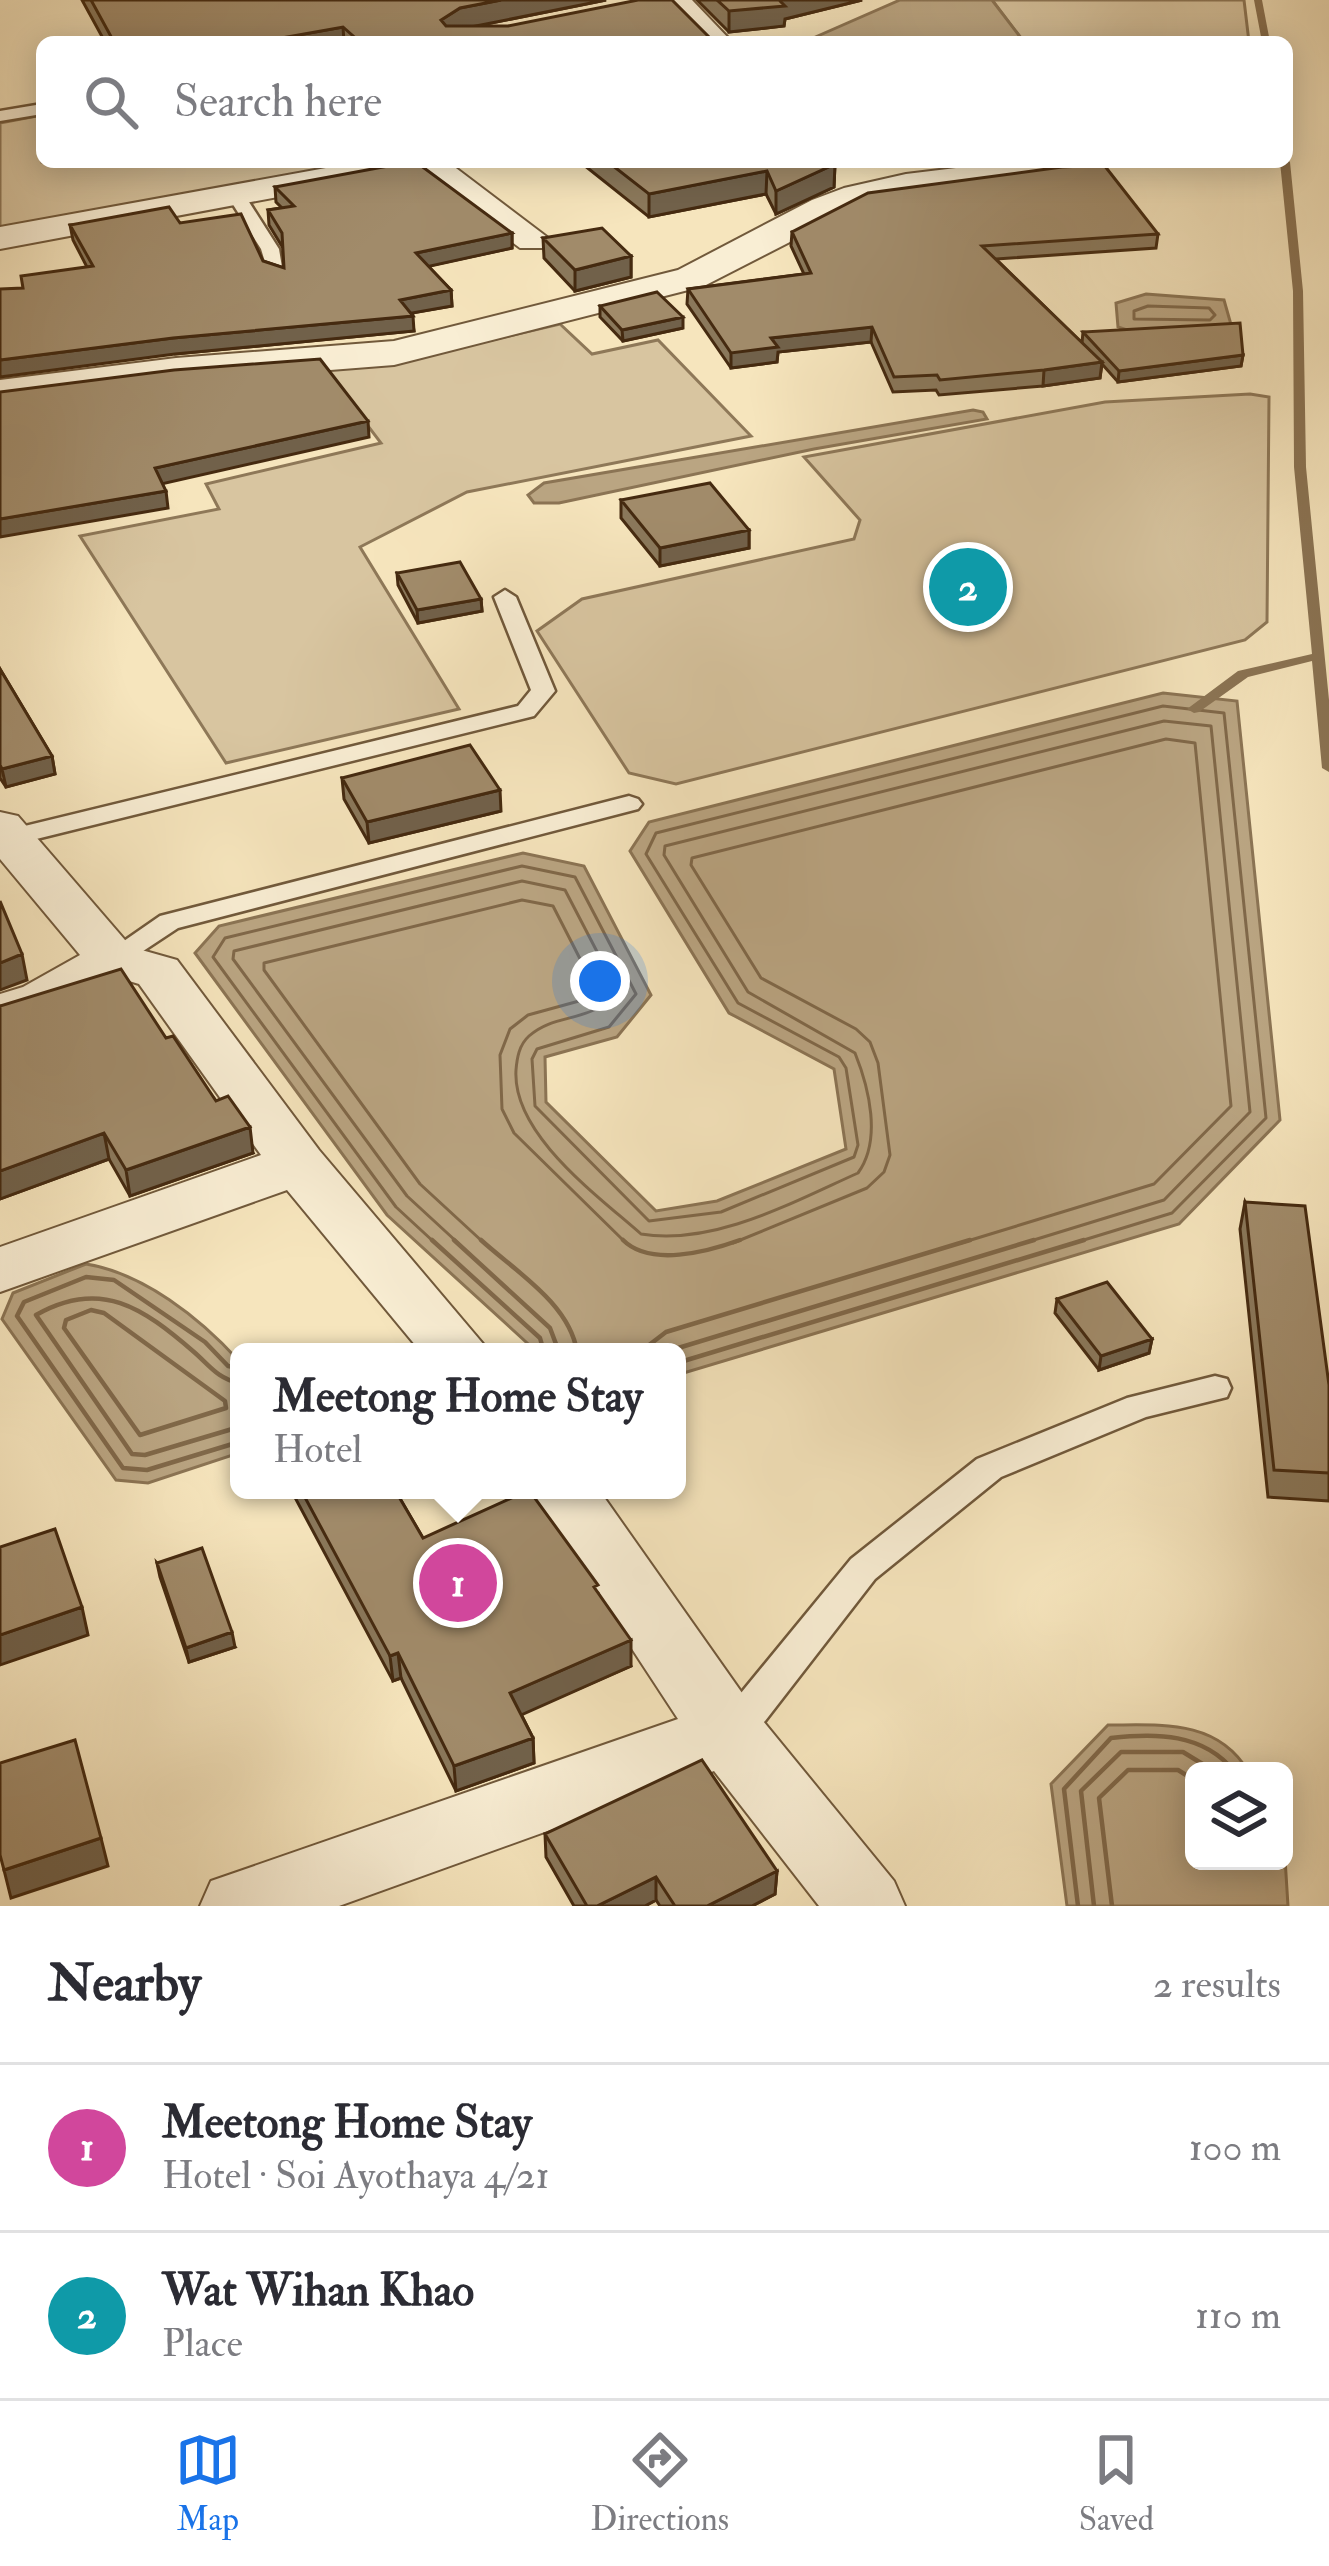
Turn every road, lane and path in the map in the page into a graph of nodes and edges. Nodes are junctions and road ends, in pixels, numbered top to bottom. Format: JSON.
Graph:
{"nodes":[{"id":1,"x":675,"y":2,"type":"edge"},
{"id":2,"x":711,"y":36,"type":"edge"},
{"id":3,"x":36,"y":110,"type":"edge"},
{"id":4,"x":0,"y":116,"type":"edge"},
{"id":5,"x":382,"y":168,"type":"edge"},
{"id":6,"x":434,"y":168,"type":"edge"},
{"id":7,"x":1041,"y":168,"type":"edge"},
{"id":8,"x":845,"y":179,"type":"edge"},
{"id":9,"x":236,"y":195,"type":"junction"},
{"id":10,"x":0,"y":238,"type":"edge"},
{"id":11,"x":533,"y":240,"type":"dead end"},
{"id":12,"x":278,"y":275,"type":"edge"},
{"id":13,"x":0,"y":392,"type":"edge"},
{"id":14,"x":505,"y":597,"type":"dead end"},
{"id":15,"x":629,"y":804,"type":"dead end"},
{"id":16,"x":4,"y":832,"type":"edge"},
{"id":17,"x":112,"y":958,"type":"junction"},
{"id":18,"x":0,"y":1012,"type":"edge"},
{"id":19,"x":298,"y":1164,"type":"junction"},
{"id":20,"x":0,"y":1270,"type":"edge"},
{"id":21,"x":450,"y":1343,"type":"edge"},
{"id":22,"x":1215,"y":1388,"type":"dead end"},
{"id":23,"x":568,"y":1499,"type":"edge"},
{"id":24,"x":728,"y":1732,"type":"junction"},
{"id":25,"x":239,"y":1906,"type":"edge"},
{"id":26,"x":866,"y":1906,"type":"edge"}],
"edges":[{"from":1,"to":2,"type":"street"},
{"from":3,"to":4,"type":"lane"},
{"from":5,"to":9,"type":"street"},
{"from":6,"to":11,"type":"street"},
{"from":7,"to":8,"type":"street"},
{"from":8,"to":13,"type":"street"},
{"from":9,"to":10,"type":"street"},
{"from":9,"to":12,"type":"lane"},
{"from":14,"to":16,"type":"lane"},
{"from":15,"to":17,"type":"lane"},
{"from":16,"to":17,"type":"street"},
{"from":17,"to":18,"type":"street"},
{"from":17,"to":19,"type":"street"},
{"from":19,"to":20,"type":"street"},
{"from":19,"to":21,"type":"street"},
{"from":22,"to":24,"type":"lane"},
{"from":23,"to":24,"type":"street"},
{"from":24,"to":25,"type":"street"},
{"from":24,"to":26,"type":"street"}]}
